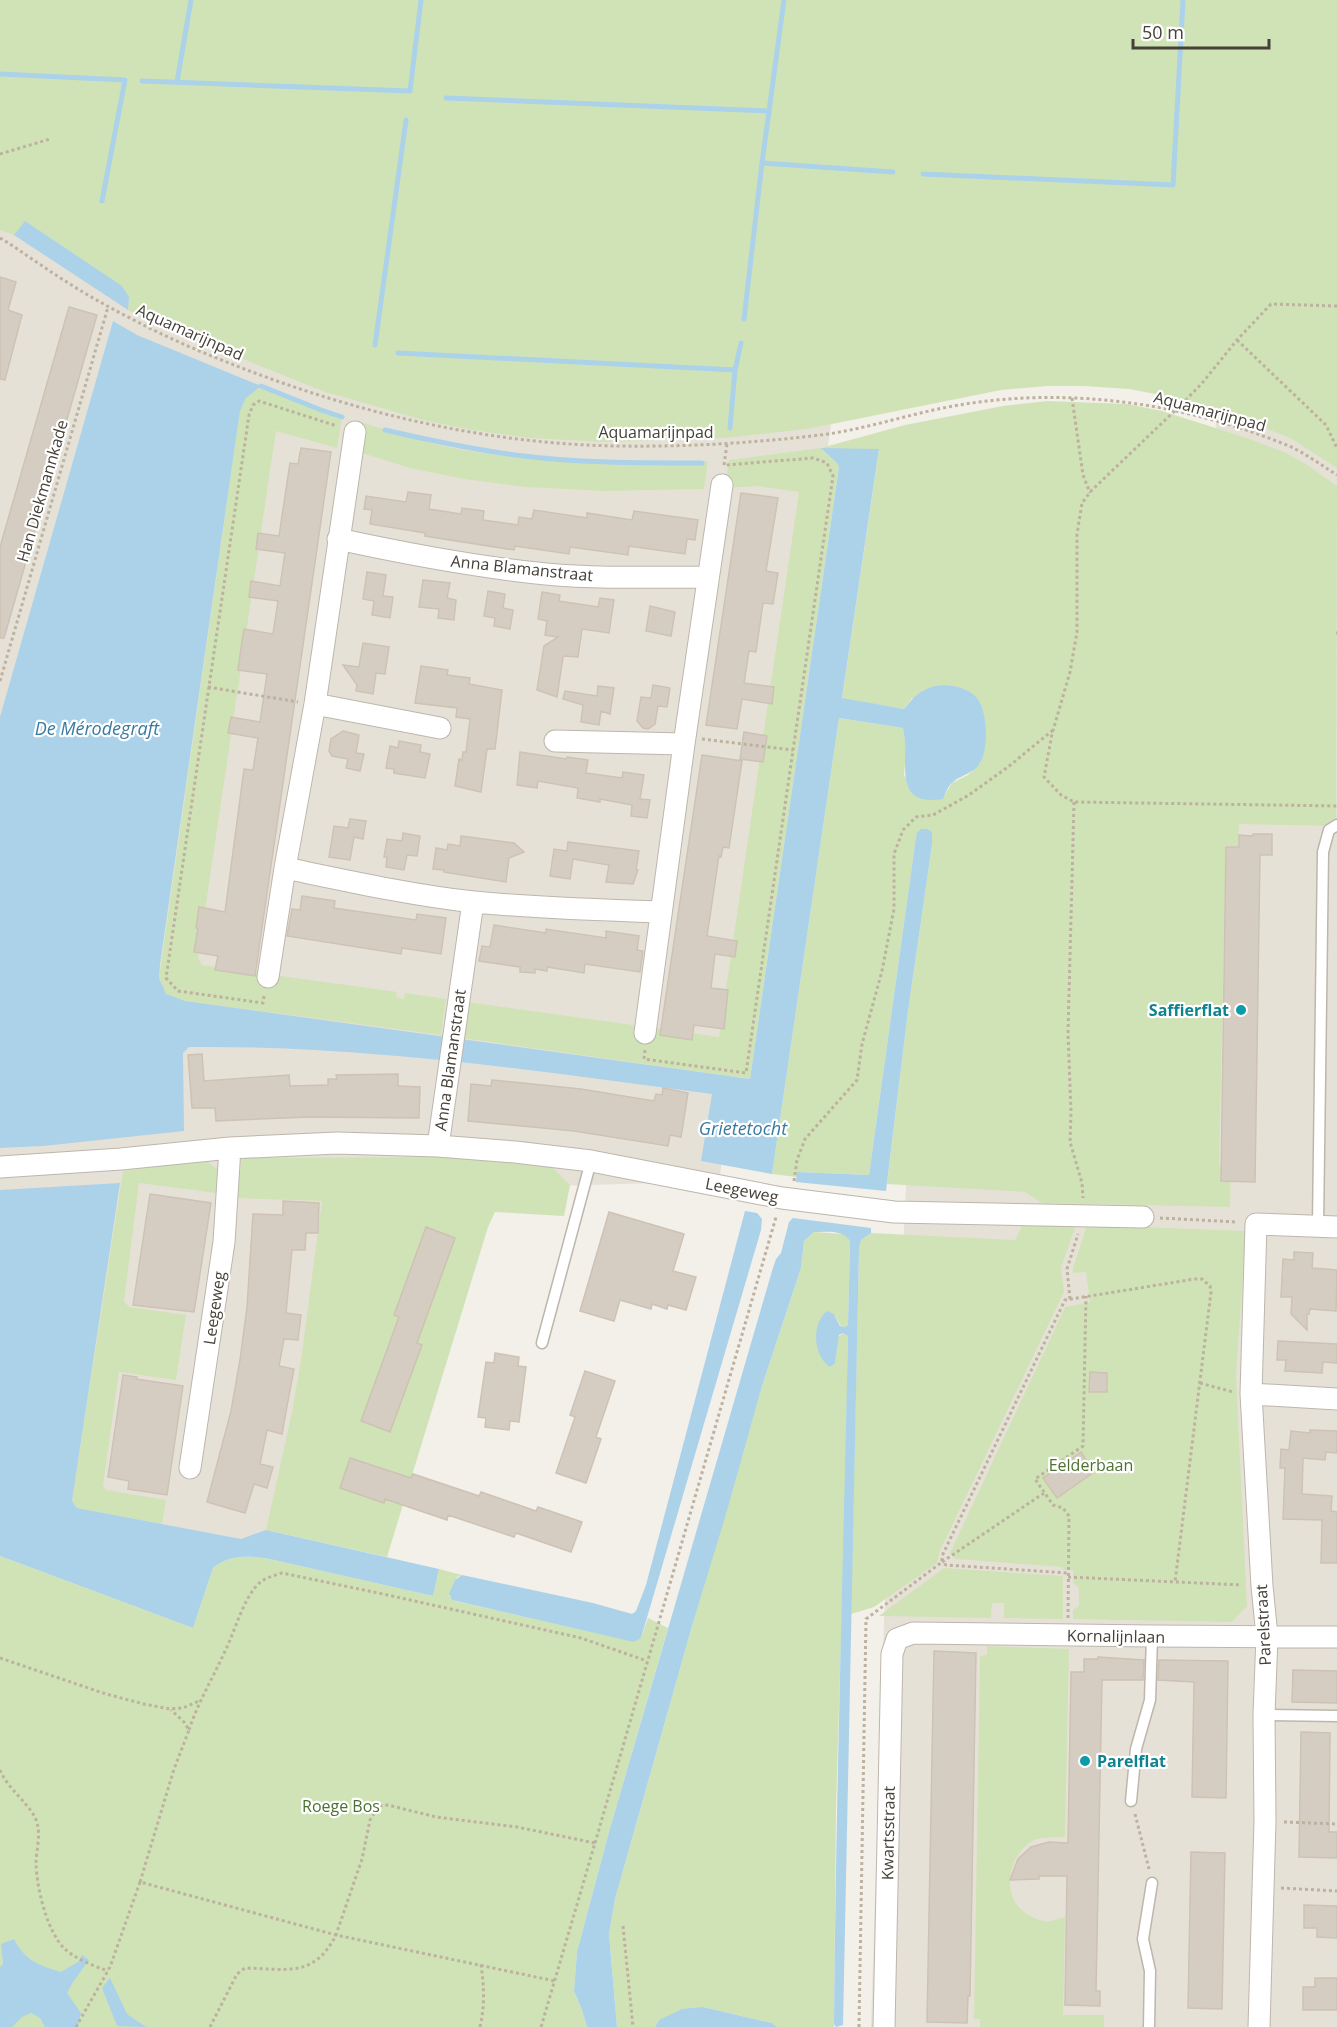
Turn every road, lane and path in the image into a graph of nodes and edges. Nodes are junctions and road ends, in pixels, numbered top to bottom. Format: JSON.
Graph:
{"nodes":[{"id":1,"x":50,"y":139,"type":"dead end"},
{"id":2,"x":0,"y":154,"type":"edge"},
{"id":3,"x":0,"y":238,"type":"edge"},
{"id":4,"x":1337,"y":306,"type":"edge"},
{"id":5,"x":108,"y":307,"type":"junction"},
{"id":6,"x":1237,"y":340,"type":"junction"},
{"id":7,"x":1072,"y":398,"type":"junction"},
{"id":8,"x":1176,"y":410,"type":"junction"},
{"id":9,"x":355,"y":432,"type":"joint"},
{"id":10,"x":1337,"y":447,"type":"edge"},
{"id":11,"x":723,"y":475,"type":"joint"},
{"id":12,"x":1337,"y":475,"type":"edge"},
{"id":13,"x":1090,"y":493,"type":"junction"},
{"id":14,"x":338,"y":539,"type":"junction"},
{"id":15,"x":707,"y":577,"type":"junction"},
{"id":16,"x":0,"y":681,"type":"edge"},
{"id":17,"x":208,"y":687,"type":"junction"},
{"id":18,"x":315,"y":705,"type":"junction"},
{"id":19,"x":440,"y":728,"type":"dead end"},
{"id":20,"x":1054,"y":728,"type":"junction"},
{"id":21,"x":684,"y":740,"type":"junction"},
{"id":22,"x":555,"y":741,"type":"dead end"},
{"id":23,"x":793,"y":750,"type":"junction"},
{"id":24,"x":1074,"y":802,"type":"junction"},
{"id":25,"x":1337,"y":806,"type":"edge"},
{"id":26,"x":1337,"y":825,"type":"edge"},
{"id":27,"x":285,"y":868,"type":"junction"},
{"id":28,"x":472,"y":902,"type":"junction"},
{"id":29,"x":661,"y":912,"type":"junction"},
{"id":30,"x":268,"y":977,"type":"joint"},
{"id":31,"x":645,"y":1033,"type":"joint"},
{"id":32,"x":438,"y":1146,"type":"junction"},
{"id":33,"x":230,"y":1148,"type":"junction"},
{"id":34,"x":591,"y":1161,"type":"junction"},
{"id":35,"x":0,"y":1167,"type":"edge"},
{"id":36,"x":786,"y":1198,"type":"junction"},
{"id":37,"x":1080,"y":1214,"type":"junction"},
{"id":38,"x":1143,"y":1216,"type":"joint"},
{"id":39,"x":1256,"y":1224,"type":"junction"},
{"id":40,"x":1328,"y":1227,"type":"edge"},
{"id":41,"x":1086,"y":1296,"type":"junction"},
{"id":42,"x":1070,"y":1299,"type":"junction"},
{"id":43,"x":542,"y":1343,"type":"dead end"},
{"id":44,"x":1200,"y":1383,"type":"junction"},
{"id":45,"x":1251,"y":1394,"type":"junction"},
{"id":46,"x":1337,"y":1400,"type":"edge"},
{"id":47,"x":190,"y":1468,"type":"dead end"},
{"id":48,"x":1044,"y":1493,"type":"junction"},
{"id":49,"x":942,"y":1562,"type":"junction"},
{"id":50,"x":1068,"y":1575,"type":"junction"},
{"id":51,"x":1175,"y":1582,"type":"junction"},
{"id":52,"x":1262,"y":1586,"type":"junction"},
{"id":53,"x":1068,"y":1635,"type":"junction"},
{"id":54,"x":1152,"y":1636,"type":"junction"},
{"id":55,"x":1267,"y":1636,"type":"junction"},
{"id":56,"x":1337,"y":1636,"type":"edge"},
{"id":57,"x":897,"y":1639,"type":"joint"},
{"id":58,"x":0,"y":1658,"type":"edge"},
{"id":59,"x":647,"y":1661,"type":"junction"},
{"id":60,"x":202,"y":1700,"type":"junction"},
{"id":61,"x":170,"y":1709,"type":"junction"},
{"id":62,"x":1264,"y":1715,"type":"junction"},
{"id":63,"x":1337,"y":1716,"type":"edge"},
{"id":64,"x":189,"y":1730,"type":"junction"},
{"id":65,"x":0,"y":1770,"type":"edge"},
{"id":66,"x":1131,"y":1801,"type":"joint"},
{"id":67,"x":1264,"y":1821,"type":"junction"},
{"id":68,"x":1337,"y":1824,"type":"edge"},
{"id":69,"x":595,"y":1844,"type":"junction"},
{"id":70,"x":140,"y":1882,"type":"junction"},
{"id":71,"x":1152,"y":1882,"type":"joint"},
{"id":72,"x":1262,"y":1887,"type":"junction"},
{"id":73,"x":1337,"y":1891,"type":"edge"},
{"id":74,"x":623,"y":1926,"type":"dead end"},
{"id":75,"x":336,"y":1935,"type":"junction"},
{"id":76,"x":481,"y":1964,"type":"junction"},
{"id":77,"x":108,"y":1971,"type":"junction"},
{"id":78,"x":555,"y":1980,"type":"junction"},
{"id":79,"x":76,"y":2027,"type":"edge"},
{"id":80,"x":210,"y":2027,"type":"edge"},
{"id":81,"x":480,"y":2027,"type":"edge"},
{"id":82,"x":542,"y":2027,"type":"edge"},
{"id":83,"x":633,"y":2027,"type":"edge"},
{"id":84,"x":884,"y":2027,"type":"edge"},
{"id":85,"x":1149,"y":2027,"type":"edge"},
{"id":86,"x":1259,"y":2027,"type":"edge"}],
"edges":[{"from":1,"to":2,"type":"path"},
{"from":3,"to":5,"type":"path","name":"Aquamarijnpad"},
{"from":4,"to":6,"type":"path"},
{"from":5,"to":7,"type":"path","name":"Aquamarijnpad"},
{"from":5,"to":16,"type":"path","name":"Han Diekmannkade"},
{"from":6,"to":8,"type":"path"},
{"from":6,"to":10,"type":"path"},
{"from":7,"to":8,"type":"path","name":"Aquamarijnpad"},
{"from":7,"to":13,"type":"path"},
{"from":8,"to":12,"type":"path","name":"Aquamarijnpad"},
{"from":8,"to":13,"type":"path"},
{"from":9,"to":14,"type":"street"},
{"from":9,"to":17,"type":"path"},
{"from":11,"to":15,"type":"street"},
{"from":11,"to":23,"type":"path"},
{"from":13,"to":20,"type":"path"},
{"from":14,"to":15,"type":"street","name":"Anna Blamanstraat"},
{"from":14,"to":18,"type":"street"},
{"from":15,"to":21,"type":"street"},
{"from":17,"to":18,"type":"path"},
{"from":17,"to":30,"type":"path"},
{"from":18,"to":19,"type":"street"},
{"from":18,"to":27,"type":"street"},
{"from":20,"to":24,"type":"path"},
{"from":20,"to":36,"type":"path"},
{"from":21,"to":22,"type":"street"},
{"from":21,"to":23,"type":"path"},
{"from":21,"to":29,"type":"street"},
{"from":23,"to":31,"type":"path"},
{"from":24,"to":25,"type":"path"},
{"from":24,"to":37,"type":"path"},
{"from":26,"to":40,"type":"lane"},
{"from":27,"to":28,"type":"street"},
{"from":27,"to":30,"type":"street"},
{"from":28,"to":29,"type":"street"},
{"from":28,"to":32,"type":"street","name":"Anna Blamanstraat"},
{"from":29,"to":31,"type":"street"},
{"from":32,"to":33,"type":"street","name":"Leegeweg"},
{"from":32,"to":34,"type":"street","name":"Leegeweg"},
{"from":33,"to":35,"type":"street","name":"Leegeweg"},
{"from":33,"to":47,"type":"street","name":"Leegeweg"},
{"from":34,"to":36,"type":"street","name":"Leegeweg"},
{"from":34,"to":43,"type":"lane"},
{"from":36,"to":37,"type":"street","name":"Leegeweg"},
{"from":36,"to":59,"type":"path"},
{"from":37,"to":38,"type":"street","name":"Leegeweg"},
{"from":37,"to":42,"type":"path"},
{"from":38,"to":39,"type":"path"},
{"from":39,"to":40,"type":"street"},
{"from":39,"to":45,"type":"street","name":"Parelstraat"},
{"from":41,"to":42,"type":"path"},
{"from":41,"to":44,"type":"path"},
{"from":41,"to":48,"type":"path"},
{"from":42,"to":49,"type":"path"},
{"from":44,"to":45,"type":"path"},
{"from":44,"to":51,"type":"path"},
{"from":45,"to":46,"type":"street"},
{"from":45,"to":52,"type":"street","name":"Parelstraat"},
{"from":48,"to":49,"type":"path"},
{"from":48,"to":50,"type":"path"},
{"from":49,"to":50,"type":"path"},
{"from":50,"to":51,"type":"path"},
{"from":50,"to":53,"type":"path"},
{"from":51,"to":52,"type":"path"},
{"from":52,"to":55,"type":"street","name":"Parelstraat"},
{"from":53,"to":54,"type":"street","name":"Kornalijnlaan"},
{"from":53,"to":57,"type":"street","name":"Kornalijnlaan"},
{"from":54,"to":55,"type":"street","name":"Kornalijnlaan"},
{"from":54,"to":66,"type":"lane"},
{"from":55,"to":56,"type":"street","name":"Kornalijnlaan"},
{"from":55,"to":62,"type":"street","name":"Parelstraat"},
{"from":57,"to":84,"type":"street","name":"Kwartsstraat"},
{"from":58,"to":61,"type":"path"},
{"from":59,"to":60,"type":"path"},
{"from":59,"to":69,"type":"path"},
{"from":60,"to":61,"type":"path"},
{"from":60,"to":64,"type":"path"},
{"from":61,"to":64,"type":"path"},
{"from":62,"to":63,"type":"lane"},
{"from":62,"to":67,"type":"street","name":"Parelstraat"},
{"from":64,"to":70,"type":"path"},
{"from":65,"to":77,"type":"path"},
{"from":66,"to":71,"type":"path"},
{"from":67,"to":68,"type":"path"},
{"from":67,"to":72,"type":"street","name":"Parelstraat"},
{"from":69,"to":75,"type":"path"},
{"from":69,"to":78,"type":"path"},
{"from":70,"to":75,"type":"path"},
{"from":70,"to":77,"type":"path"},
{"from":71,"to":85,"type":"lane"},
{"from":72,"to":73,"type":"path"},
{"from":72,"to":86,"type":"street","name":"Parelstraat"},
{"from":74,"to":83,"type":"path"},
{"from":75,"to":76,"type":"path"},
{"from":75,"to":80,"type":"path"},
{"from":76,"to":78,"type":"path"},
{"from":76,"to":81,"type":"path"},
{"from":77,"to":79,"type":"path"},
{"from":78,"to":82,"type":"path"}]}
